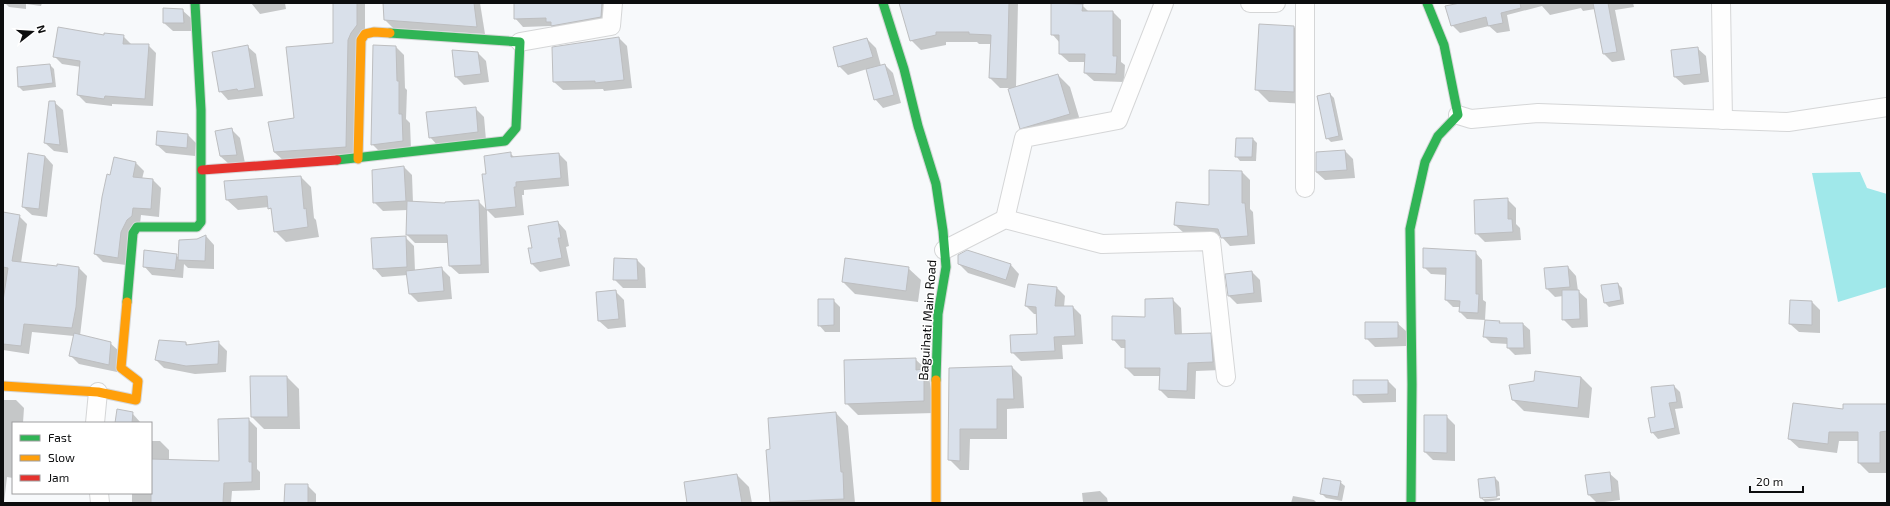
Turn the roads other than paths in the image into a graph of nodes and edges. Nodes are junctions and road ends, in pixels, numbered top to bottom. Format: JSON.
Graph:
{"nodes":[{"id":1,"x":195,"y":3,"type":"edge"},
{"id":2,"x":613,"y":3,"type":"edge"},
{"id":3,"x":883,"y":3,"type":"edge"},
{"id":4,"x":1164,"y":3,"type":"edge"},
{"id":5,"x":1250,"y":3,"type":"edge"},
{"id":6,"x":1276,"y":3,"type":"edge"},
{"id":7,"x":1305,"y":3,"type":"edge"},
{"id":8,"x":1428,"y":3,"type":"edge"},
{"id":9,"x":1721,"y":3,"type":"edge"},
{"id":10,"x":520,"y":42,"type":"junction"},
{"id":11,"x":1887,"y":107,"type":"edge"},
{"id":12,"x":1458,"y":115,"type":"junction"},
{"id":13,"x":1723,"y":120,"type":"junction"},
{"id":14,"x":358,"y":159,"type":"junction"},
{"id":15,"x":202,"y":170,"type":"junction"},
{"id":16,"x":1305,"y":188,"type":"dead end"},
{"id":17,"x":1005,"y":219,"type":"junction"},
{"id":18,"x":944,"y":250,"type":"junction"},
{"id":19,"x":1226,"y":377,"type":"dead end"},
{"id":20,"x":3,"y":386,"type":"edge"},
{"id":21,"x":98,"y":392,"type":"junction"},
{"id":22,"x":95,"y":422,"type":"edge"},
{"id":23,"x":936,"y":503,"type":"edge"},
{"id":24,"x":1411,"y":503,"type":"edge"}],
"edges":[{"from":1,"to":15,"type":"street"},
{"from":2,"to":10,"type":"street"},
{"from":3,"to":18,"type":"street","name":"Baguihati Main Road"},
{"from":4,"to":17,"type":"street"},
{"from":5,"to":6,"type":"street"},
{"from":7,"to":16,"type":"street"},
{"from":8,"to":12,"type":"street"},
{"from":9,"to":13,"type":"street"},
{"from":10,"to":14,"type":"street"},
{"from":10,"to":14,"type":"street"},
{"from":11,"to":13,"type":"street"},
{"from":12,"to":13,"type":"street"},
{"from":12,"to":24,"type":"street"},
{"from":14,"to":15,"type":"street"},
{"from":15,"to":21,"type":"street"},
{"from":17,"to":18,"type":"street"},
{"from":17,"to":19,"type":"street"},
{"from":18,"to":23,"type":"street","name":"Baguihati Main Road"},
{"from":20,"to":21,"type":"street"},
{"from":21,"to":22,"type":"street"}]}
